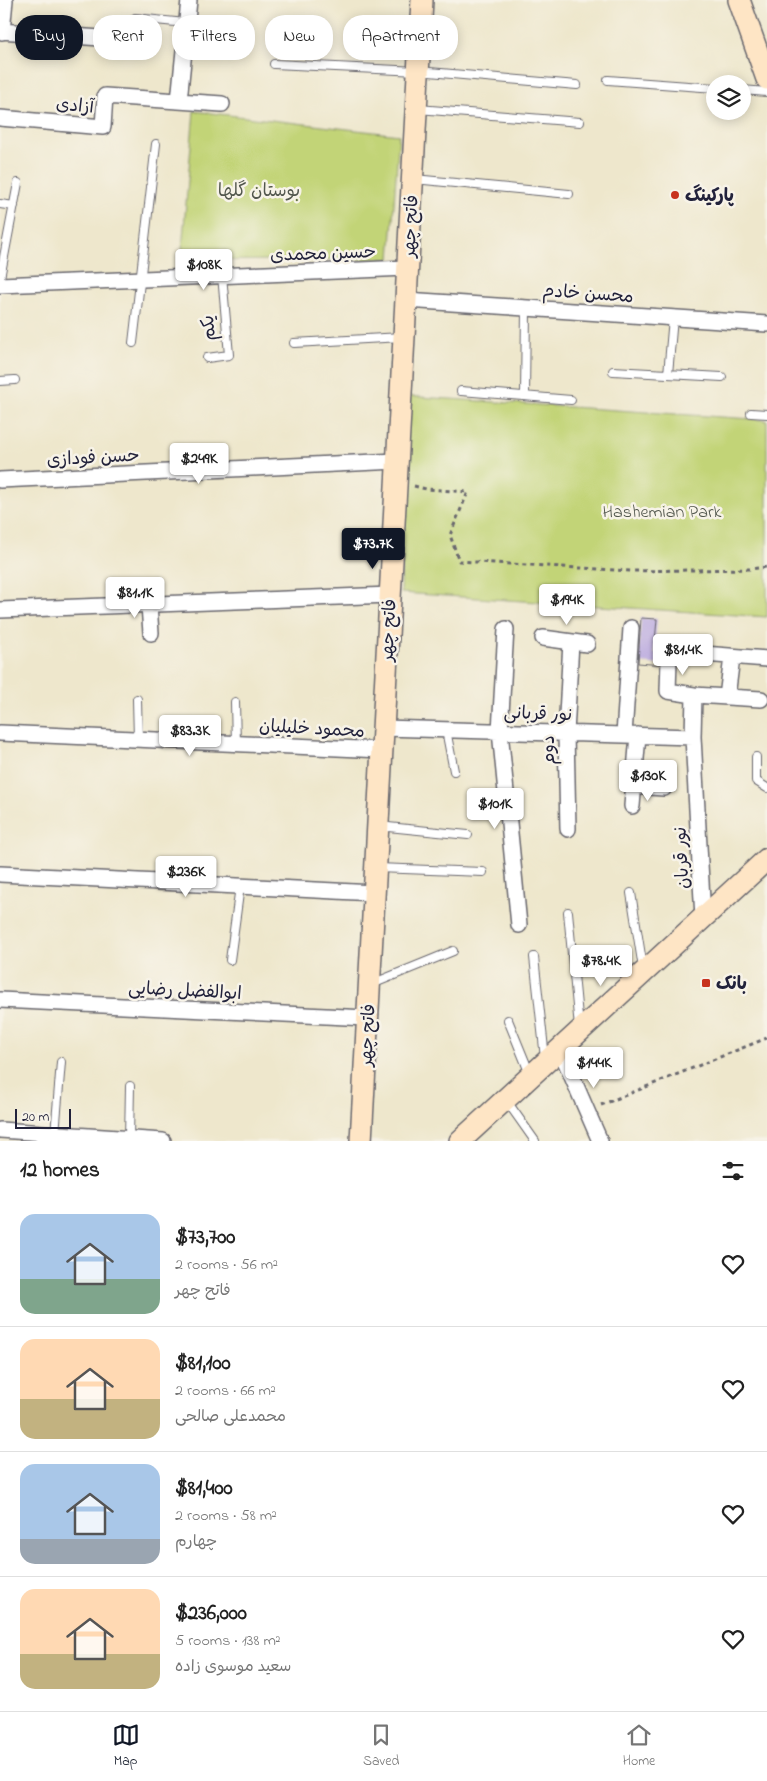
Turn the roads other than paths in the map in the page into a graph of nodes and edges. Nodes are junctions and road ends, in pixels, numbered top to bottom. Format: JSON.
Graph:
{"nodes":[{"id":1,"x":5,"y":0,"type":"edge"},
{"id":2,"x":190,"y":0,"type":"edge"},
{"id":3,"x":422,"y":0,"type":"edge"},
{"id":4,"x":739,"y":0,"type":"edge"},
{"id":5,"x":188,"y":15,"type":"edge"},
{"id":6,"x":1,"y":32,"type":"edge"},
{"id":7,"x":93,"y":38,"type":"edge"},
{"id":8,"x":183,"y":60,"type":"edge"},
{"id":9,"x":274,"y":64,"type":"dead end"},
{"id":10,"x":418,"y":71,"type":"junction"},
{"id":11,"x":767,"y":79,"type":"edge"},
{"id":12,"x":608,"y":80,"type":"dead end"},
{"id":13,"x":577,"y":85,"type":"dead end"},
{"id":14,"x":706,"y":87,"type":"edge"},
{"id":15,"x":751,"y":91,"type":"edge"},
{"id":16,"x":767,"y":92,"type":"edge"},
{"id":17,"x":179,"y":101,"type":"junction"},
{"id":18,"x":222,"y":104,"type":"dead end"},
{"id":19,"x":416,"y":109,"type":"junction"},
{"id":20,"x":0,"y":118,"type":"edge"},
{"id":21,"x":580,"y":122,"type":"dead end"},
{"id":22,"x":156,"y":144,"type":"dead end"},
{"id":23,"x":412,"y":179,"type":"junction"},
{"id":24,"x":18,"y":183,"type":"dead end"},
{"id":25,"x":568,"y":194,"type":"dead end"},
{"id":26,"x":0,"y":204,"type":"edge"},
{"id":27,"x":14,"y":206,"type":"junction"},
{"id":28,"x":407,"y":268,"type":"junction"},
{"id":29,"x":222,"y":276,"type":"junction"},
{"id":30,"x":0,"y":278,"type":"edge"},
{"id":31,"x":141,"y":279,"type":"junction"},
{"id":32,"x":0,"y":285,"type":"edge"},
{"id":33,"x":406,"y":300,"type":"junction"},
{"id":34,"x":526,"y":308,"type":"junction"},
{"id":35,"x":673,"y":318,"type":"junction"},
{"id":36,"x":767,"y":324,"type":"edge"},
{"id":37,"x":404,"y":337,"type":"junction"},
{"id":38,"x":133,"y":343,"type":"dead end"},
{"id":39,"x":294,"y":343,"type":"dead end"},
{"id":40,"x":207,"y":358,"type":"dead end"},
{"id":41,"x":613,"y":371,"type":"dead end"},
{"id":42,"x":668,"y":374,"type":"junction"},
{"id":43,"x":722,"y":377,"type":"dead end"},
{"id":44,"x":15,"y":380,"type":"dead end"},
{"id":45,"x":0,"y":381,"type":"edge"},
{"id":46,"x":461,"y":391,"type":"dead end"},
{"id":47,"x":525,"y":396,"type":"junction"},
{"id":48,"x":571,"y":400,"type":"dead end"},
{"id":49,"x":751,"y":414,"type":"dead end"},
{"id":50,"x":767,"y":414,"type":"edge"},
{"id":51,"x":397,"y":471,"type":"junction"},
{"id":52,"x":0,"y":480,"type":"edge"},
{"id":53,"x":390,"y":595,"type":"junction"},
{"id":54,"x":149,"y":604,"type":"junction"},
{"id":55,"x":0,"y":610,"type":"edge"},
{"id":56,"x":631,"y":628,"type":"dead end"},
{"id":57,"x":506,"y":629,"type":"dead end"},
{"id":58,"x":150,"y":633,"type":"dead end"},
{"id":59,"x":543,"y":638,"type":"dead end"},
{"id":60,"x":571,"y":642,"type":"junction"},
{"id":61,"x":587,"y":644,"type":"dead end"},
{"id":62,"x":691,"y":653,"type":"dead end"},
{"id":63,"x":732,"y":657,"type":"junction"},
{"id":64,"x":767,"y":659,"type":"edge"},
{"id":65,"x":669,"y":660,"type":"dead end"},
{"id":66,"x":694,"y":695,"type":"junction"},
{"id":67,"x":727,"y":697,"type":"junction"},
{"id":68,"x":137,"y":699,"type":"dead end"},
{"id":69,"x":761,"y":699,"type":"dead end"},
{"id":70,"x":235,"y":702,"type":"dead end"},
{"id":71,"x":383,"y":728,"type":"junction"},
{"id":72,"x":446,"y":730,"type":"junction"},
{"id":73,"x":500,"y":731,"type":"junction"},
{"id":74,"x":0,"y":733,"type":"edge"},
{"id":75,"x":566,"y":733,"type":"junction"},
{"id":76,"x":631,"y":735,"type":"junction"},
{"id":77,"x":693,"y":737,"type":"junction"},
{"id":78,"x":138,"y":739,"type":"junction"},
{"id":79,"x":236,"y":744,"type":"junction"},
{"id":80,"x":382,"y":750,"type":"junction"},
{"id":81,"x":756,"y":757,"type":"dead end"},
{"id":82,"x":454,"y":771,"type":"dead end"},
{"id":83,"x":634,"y":786,"type":"junction"},
{"id":84,"x":664,"y":788,"type":"dead end"},
{"id":85,"x":767,"y":788,"type":"edge"},
{"id":86,"x":632,"y":806,"type":"dead end"},
{"id":87,"x":378,"y":826,"type":"junction"},
{"id":88,"x":568,"y":829,"type":"dead end"},
{"id":89,"x":468,"y":835,"type":"dead end"},
{"id":90,"x":767,"y":859,"type":"edge"},
{"id":91,"x":376,"y":868,"type":"junction"},
{"id":92,"x":483,"y":872,"type":"dead end"},
{"id":93,"x":0,"y":874,"type":"edge"},
{"id":94,"x":240,"y":886,"type":"junction"},
{"id":95,"x":374,"y":893,"type":"junction"},
{"id":96,"x":631,"y":893,"type":"dead end"},
{"id":97,"x":568,"y":912,"type":"dead end"},
{"id":98,"x":703,"y":918,"type":"junction"},
{"id":99,"x":519,"y":925,"type":"dead end"},
{"id":100,"x":453,"y":951,"type":"dead end"},
{"id":101,"x":534,"y":957,"type":"dead end"},
{"id":102,"x":230,"y":960,"type":"dead end"},
{"id":103,"x":643,"y":972,"type":"junction"},
{"id":104,"x":369,"y":984,"type":"junction"},
{"id":105,"x":0,"y":1000,"type":"edge"},
{"id":106,"x":368,"y":1018,"type":"junction"},
{"id":107,"x":508,"y":1020,"type":"dead end"},
{"id":108,"x":580,"y":1031,"type":"junction"},
{"id":109,"x":61,"y":1062,"type":"dead end"},
{"id":110,"x":546,"y":1062,"type":"junction"},
{"id":111,"x":130,"y":1086,"type":"dead end"},
{"id":112,"x":506,"y":1099,"type":"junction"},
{"id":113,"x":0,"y":1130,"type":"edge"},
{"id":114,"x":55,"y":1134,"type":"junction"},
{"id":115,"x":129,"y":1139,"type":"junction"},
{"id":116,"x":163,"y":1141,"type":"edge"},
{"id":117,"x":361,"y":1141,"type":"edge"},
{"id":118,"x":460,"y":1141,"type":"edge"},
{"id":119,"x":535,"y":1141,"type":"edge"},
{"id":120,"x":600,"y":1141,"type":"edge"}],
"edges":[{"from":1,"to":6,"type":"street"},
{"from":2,"to":5,"type":"street"},
{"from":3,"to":10,"type":"street","name":"فاتح چهر"},
{"from":4,"to":11,"type":"street"},
{"from":6,"to":7,"type":"street"},
{"from":8,"to":17,"type":"street"},
{"from":9,"to":10,"type":"lane"},
{"from":10,"to":13,"type":"lane"},
{"from":10,"to":19,"type":"street","name":"فاتح چهر"},
{"from":12,"to":14,"type":"lane"},
{"from":15,"to":16,"type":"lane"},
{"from":17,"to":18,"type":"street"},
{"from":17,"to":20,"type":"street","name":"آزادی"},
{"from":19,"to":21,"type":"lane"},
{"from":19,"to":23,"type":"street","name":"فاتح چهر"},
{"from":22,"to":31,"type":"lane"},
{"from":23,"to":25,"type":"lane"},
{"from":23,"to":28,"type":"street","name":"فاتح چهر"},
{"from":24,"to":27,"type":"lane"},
{"from":26,"to":27,"type":"lane"},
{"from":27,"to":30,"type":"lane"},
{"from":28,"to":29,"type":"street","name":"حسین محمدی"},
{"from":28,"to":33,"type":"street","name":"فاتح چهر"},
{"from":29,"to":31,"type":"street","name":"حسین محمدی"},
{"from":29,"to":40,"type":"lane","name":"یکم"},
{"from":31,"to":32,"type":"street","name":"حسین محمدی"},
{"from":31,"to":38,"type":"lane"},
{"from":33,"to":34,"type":"street","name":"محسن خادم"},
{"from":33,"to":37,"type":"street","name":"فاتح چهر"},
{"from":34,"to":35,"type":"street","name":"محسن خادم"},
{"from":34,"to":47,"type":"lane"},
{"from":35,"to":36,"type":"street","name":"محسن خادم"},
{"from":35,"to":42,"type":"lane"},
{"from":37,"to":39,"type":"lane"},
{"from":37,"to":51,"type":"street","name":"فاتح چهر"},
{"from":41,"to":42,"type":"lane"},
{"from":42,"to":43,"type":"lane"},
{"from":44,"to":45,"type":"lane"},
{"from":46,"to":47,"type":"lane"},
{"from":47,"to":48,"type":"lane"},
{"from":49,"to":50,"type":"lane"},
{"from":51,"to":52,"type":"street","name":"حسن فودازی"},
{"from":51,"to":53,"type":"street","name":"فاتح چهر"},
{"from":53,"to":54,"type":"street"},
{"from":53,"to":71,"type":"street","name":"فاتح چهر"},
{"from":54,"to":55,"type":"street"},
{"from":54,"to":58,"type":"street"},
{"from":56,"to":76,"type":"street"},
{"from":57,"to":73,"type":"street"},
{"from":59,"to":60,"type":"street"},
{"from":60,"to":61,"type":"street"},
{"from":60,"to":75,"type":"street","name":"دوم"},
{"from":62,"to":63,"type":"street"},
{"from":63,"to":64,"type":"street"},
{"from":63,"to":67,"type":"street"},
{"from":65,"to":66,"type":"street"},
{"from":66,"to":67,"type":"street"},
{"from":66,"to":77,"type":"street","name":"نور قربان"},
{"from":67,"to":69,"type":"street"},
{"from":68,"to":78,"type":"lane"},
{"from":70,"to":79,"type":"lane"},
{"from":71,"to":72,"type":"street","name":"نور قربانی"},
{"from":71,"to":80,"type":"street","name":"فاتح چهر"},
{"from":72,"to":73,"type":"street","name":"نور قربانی"},
{"from":72,"to":82,"type":"lane"},
{"from":73,"to":75,"type":"street","name":"نور قربانی"},
{"from":73,"to":99,"type":"street"},
{"from":74,"to":78,"type":"street","name":"محمود خلیلیان"},
{"from":75,"to":76,"type":"street","name":"نور قربانی"},
{"from":75,"to":88,"type":"street","name":"دوم"},
{"from":76,"to":77,"type":"street","name":"نور قربانی"},
{"from":76,"to":83,"type":"street"},
{"from":77,"to":98,"type":"street","name":"نور قربان"},
{"from":78,"to":79,"type":"street","name":"محمود خلیلیان"},
{"from":79,"to":80,"type":"street","name":"محمود خلیلیان"},
{"from":80,"to":87,"type":"street","name":"فاتح چهر"},
{"from":81,"to":85,"type":"lane"},
{"from":83,"to":84,"type":"street"},
{"from":83,"to":86,"type":"street"},
{"from":87,"to":89,"type":"lane"},
{"from":87,"to":91,"type":"street","name":"فاتح چهر"},
{"from":90,"to":98,"type":"street"},
{"from":91,"to":92,"type":"lane"},
{"from":91,"to":95,"type":"street","name":"فاتح چهر"},
{"from":93,"to":94,"type":"street"},
{"from":94,"to":95,"type":"street"},
{"from":94,"to":102,"type":"lane"},
{"from":95,"to":104,"type":"street","name":"فاتح چهر"},
{"from":96,"to":103,"type":"lane"},
{"from":97,"to":108,"type":"lane"},
{"from":98,"to":103,"type":"street"},
{"from":100,"to":104,"type":"lane"},
{"from":101,"to":110,"type":"lane"},
{"from":103,"to":108,"type":"street"},
{"from":104,"to":106,"type":"street","name":"فاتح چهر"},
{"from":105,"to":106,"type":"street","name":"ابوالفضل رضایی"},
{"from":106,"to":117,"type":"street","name":"فاتح چهر"},
{"from":107,"to":110,"type":"lane"},
{"from":108,"to":110,"type":"street"},
{"from":109,"to":114,"type":"lane"},
{"from":110,"to":112,"type":"street"},
{"from":110,"to":120,"type":"street"},
{"from":111,"to":115,"type":"lane"},
{"from":112,"to":118,"type":"street"},
{"from":112,"to":119,"type":"lane"},
{"from":113,"to":114,"type":"street"},
{"from":114,"to":115,"type":"street"},
{"from":115,"to":116,"type":"street"}]}
